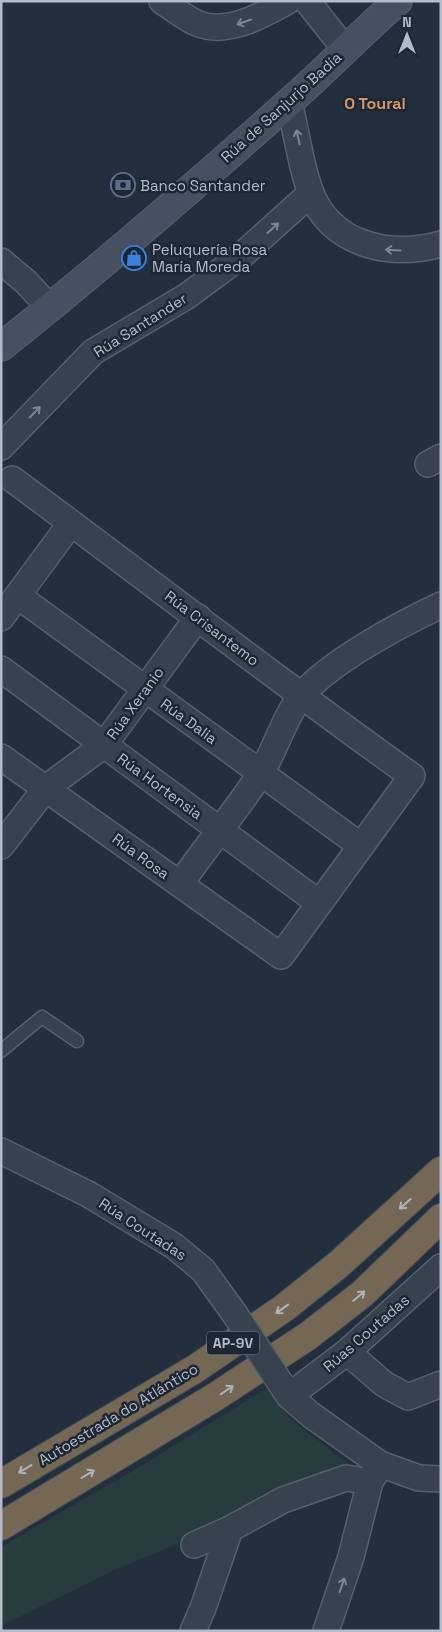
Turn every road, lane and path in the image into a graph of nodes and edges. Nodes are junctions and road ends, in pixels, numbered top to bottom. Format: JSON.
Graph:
{"nodes":[{"id":1,"x":162,"y":1,"type":"edge"},
{"id":2,"x":398,"y":1,"type":"edge"},
{"id":3,"x":304,"y":2,"type":"edge"},
{"id":4,"x":345,"y":49,"type":"junction"},
{"id":5,"x":289,"y":103,"type":"junction"},
{"id":6,"x":311,"y":193,"type":"junction"},
{"id":7,"x":441,"y":244,"type":"edge"},
{"id":8,"x":1,"y":261,"type":"edge"},
{"id":9,"x":50,"y":308,"type":"junction"},
{"id":10,"x":1,"y":347,"type":"edge"},
{"id":11,"x":1,"y":447,"type":"edge"},
{"id":12,"x":12,"y":479,"type":"dead end"},
{"id":13,"x":71,"y":523,"type":"junction"},
{"id":14,"x":18,"y":596,"type":"junction"},
{"id":15,"x":441,"y":604,"type":"edge"},
{"id":16,"x":198,"y":617,"type":"junction"},
{"id":17,"x":1,"y":618,"type":"edge"},
{"id":18,"x":1,"y":669,"type":"edge"},
{"id":19,"x":145,"y":689,"type":"junction"},
{"id":20,"x":300,"y":697,"type":"junction"},
{"id":21,"x":104,"y":745,"type":"junction"},
{"id":22,"x":1,"y":757,"type":"edge"},
{"id":23,"x":261,"y":773,"type":"junction"},
{"id":24,"x":46,"y":788,"type":"junction"},
{"id":25,"x":219,"y":830,"type":"junction"},
{"id":26,"x":2,"y":844,"type":"edge"},
{"id":27,"x":361,"y":846,"type":"junction"},
{"id":28,"x":180,"y":884,"type":"junction"},
{"id":29,"x":319,"y":903,"type":"junction"},
{"id":30,"x":77,"y":1041,"type":"dead end"},
{"id":31,"x":1,"y":1051,"type":"edge"},
{"id":32,"x":1,"y":1151,"type":"edge"},
{"id":33,"x":441,"y":1171,"type":"edge"},
{"id":34,"x":441,"y":1218,"type":"edge"},
{"id":35,"x":441,"y":1267,"type":"edge"},
{"id":36,"x":347,"y":1352,"type":"junction"},
{"id":37,"x":441,"y":1384,"type":"edge"},
{"id":38,"x":285,"y":1390,"type":"junction"},
{"id":39,"x":375,"y":1474,"type":"junction"},
{"id":40,"x":441,"y":1479,"type":"edge"},
{"id":41,"x":1,"y":1484,"type":"edge"},
{"id":42,"x":1,"y":1526,"type":"edge"},
{"id":43,"x":230,"y":1529,"type":"junction"},
{"id":44,"x":194,"y":1545,"type":"dead end"},
{"id":45,"x":193,"y":1631,"type":"edge"},
{"id":46,"x":326,"y":1631,"type":"edge"}],
"edges":[{"from":3,"to":1,"type":"street","one_way":true},
{"from":2,"to":4,"type":"main road","name":"Rúa de Sanjurjo Badía"},
{"from":3,"to":4,"type":"street"},
{"from":4,"to":5,"type":"main road","name":"Rúa de Sanjurjo Badía"},
{"from":6,"to":5,"type":"street","one_way":true},
{"from":5,"to":9,"type":"main road","name":"Rúa de Sanjurjo Badía"},
{"from":7,"to":6,"type":"street","one_way":true},
{"from":11,"to":6,"type":"street","name":"Rúa Santander","one_way":true},
{"from":8,"to":9,"type":"street"},
{"from":9,"to":10,"type":"main road","name":"Rúa de Sanjurjo Badía"},
{"from":12,"to":13,"type":"street","name":"Rúa Crisantemo"},
{"from":13,"to":14,"type":"street"},
{"from":13,"to":16,"type":"street","name":"Rúa Crisantemo"},
{"from":14,"to":17,"type":"street"},
{"from":14,"to":19,"type":"street","name":"Rúa Dalia"},
{"from":15,"to":20,"type":"street"},
{"from":16,"to":19,"type":"street","name":"Rúa Xeranio"},
{"from":16,"to":20,"type":"street","name":"Rúa Crisantemo"},
{"from":18,"to":21,"type":"street","name":"Rúa Hortensia"},
{"from":19,"to":21,"type":"street","name":"Rúa Xeranio"},
{"from":19,"to":23,"type":"street","name":"Rúa Dalia"},
{"from":20,"to":23,"type":"street"},
{"from":20,"to":27,"type":"street","name":"Rúa Crisantemo"},
{"from":21,"to":24,"type":"street","name":"Rúa Xeranio"},
{"from":21,"to":25,"type":"street","name":"Rúa Hortensia"},
{"from":22,"to":24,"type":"street","name":"Rúa Rosa"},
{"from":23,"to":25,"type":"street"},
{"from":23,"to":27,"type":"street","name":"Rúa Dalia"},
{"from":24,"to":26,"type":"street","name":"Rúa Xeranio"},
{"from":24,"to":28,"type":"street","name":"Rúa Rosa"},
{"from":25,"to":28,"type":"street"},
{"from":25,"to":29,"type":"street","name":"Rúa Hortensia"},
{"from":27,"to":29,"type":"street"},
{"from":28,"to":29,"type":"street","name":"Rúa Rosa"},
{"from":30,"to":31,"type":"lane"},
{"from":32,"to":38,"type":"street","name":"Rúa Coutadas","bridge":true},
{"from":33,"to":41,"type":"highway","name":"Autoestrada do Atlántico","number":"AP-9V","one_way":true},
{"from":42,"to":34,"type":"highway","number":"AP-9V","one_way":true},
{"from":35,"to":36,"type":"street","name":"Rúas Coutadas"},
{"from":36,"to":37,"type":"street"},
{"from":36,"to":38,"type":"street","name":"Rúas Coutadas"},
{"from":38,"to":39,"type":"street","name":"Rúa Coutadas"},
{"from":39,"to":40,"type":"street","name":"Rúa Coutadas"},
{"from":39,"to":43,"type":"street"},
{"from":46,"to":39,"type":"street","one_way":true},
{"from":43,"to":44,"type":"street"},
{"from":43,"to":45,"type":"street"}]}
